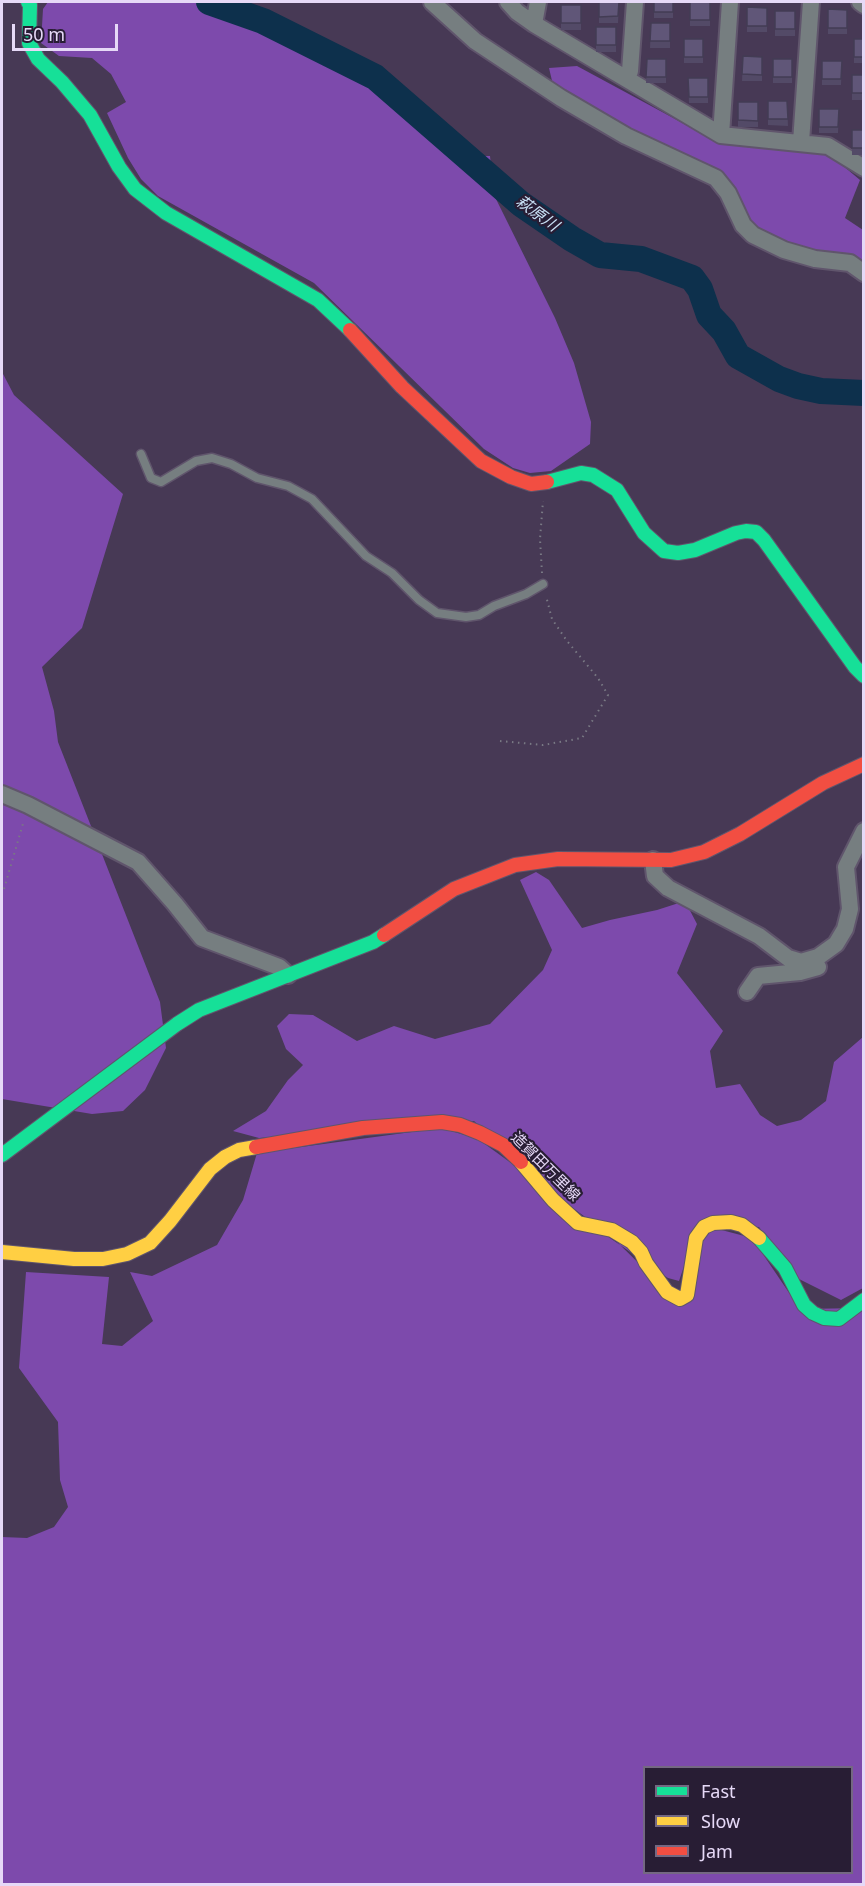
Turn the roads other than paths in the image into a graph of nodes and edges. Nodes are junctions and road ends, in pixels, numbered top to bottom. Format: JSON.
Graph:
{"nodes":[{"id":1,"x":28,"y":2,"type":"edge"},
{"id":2,"x":432,"y":2,"type":"edge"},
{"id":3,"x":508,"y":2,"type":"edge"},
{"id":4,"x":538,"y":2,"type":"edge"},
{"id":5,"x":635,"y":2,"type":"edge"},
{"id":6,"x":730,"y":2,"type":"edge"},
{"id":7,"x":811,"y":2,"type":"edge"},
{"id":8,"x":860,"y":2,"type":"edge"},
{"id":9,"x":864,"y":5,"type":"edge"},
{"id":10,"x":534,"y":24,"type":"junction"},
{"id":11,"x":627,"y":78,"type":"junction"},
{"id":12,"x":721,"y":135,"type":"junction"},
{"id":13,"x":801,"y":142,"type":"junction"},
{"id":14,"x":864,"y":168,"type":"edge"},
{"id":15,"x":864,"y":273,"type":"edge"},
{"id":16,"x":141,"y":454,"type":"dead end"},
{"id":17,"x":543,"y":584,"type":"road end"},
{"id":18,"x":864,"y":676,"type":"edge"},
{"id":19,"x":864,"y":764,"type":"edge"},
{"id":20,"x":2,"y":794,"type":"edge"},
{"id":21,"x":864,"y":831,"type":"edge"},
{"id":22,"x":653,"y":860,"type":"junction"},
{"id":23,"x":836,"y":944,"type":"junction"},
{"id":24,"x":288,"y":975,"type":"junction"},
{"id":25,"x":747,"y":992,"type":"dead end"},
{"id":26,"x":2,"y":1155,"type":"edge"},
{"id":27,"x":2,"y":1252,"type":"edge"},
{"id":28,"x":864,"y":1300,"type":"edge"}],
"edges":[{"from":1,"to":18,"type":"street"},
{"from":2,"to":15,"type":"street"},
{"from":3,"to":10,"type":"street"},
{"from":4,"to":10,"type":"street"},
{"from":5,"to":11,"type":"street"},
{"from":6,"to":12,"type":"street"},
{"from":7,"to":13,"type":"street"},
{"from":8,"to":9,"type":"street"},
{"from":10,"to":11,"type":"street"},
{"from":11,"to":12,"type":"street"},
{"from":12,"to":13,"type":"street"},
{"from":13,"to":14,"type":"street"},
{"from":16,"to":17,"type":"lane"},
{"from":19,"to":22,"type":"street"},
{"from":20,"to":24,"type":"street"},
{"from":21,"to":23,"type":"street"},
{"from":22,"to":23,"type":"street"},
{"from":22,"to":24,"type":"street"},
{"from":23,"to":25,"type":"street"},
{"from":24,"to":26,"type":"street"},
{"from":27,"to":28,"type":"street","name":"造賀田万里線"}]}
